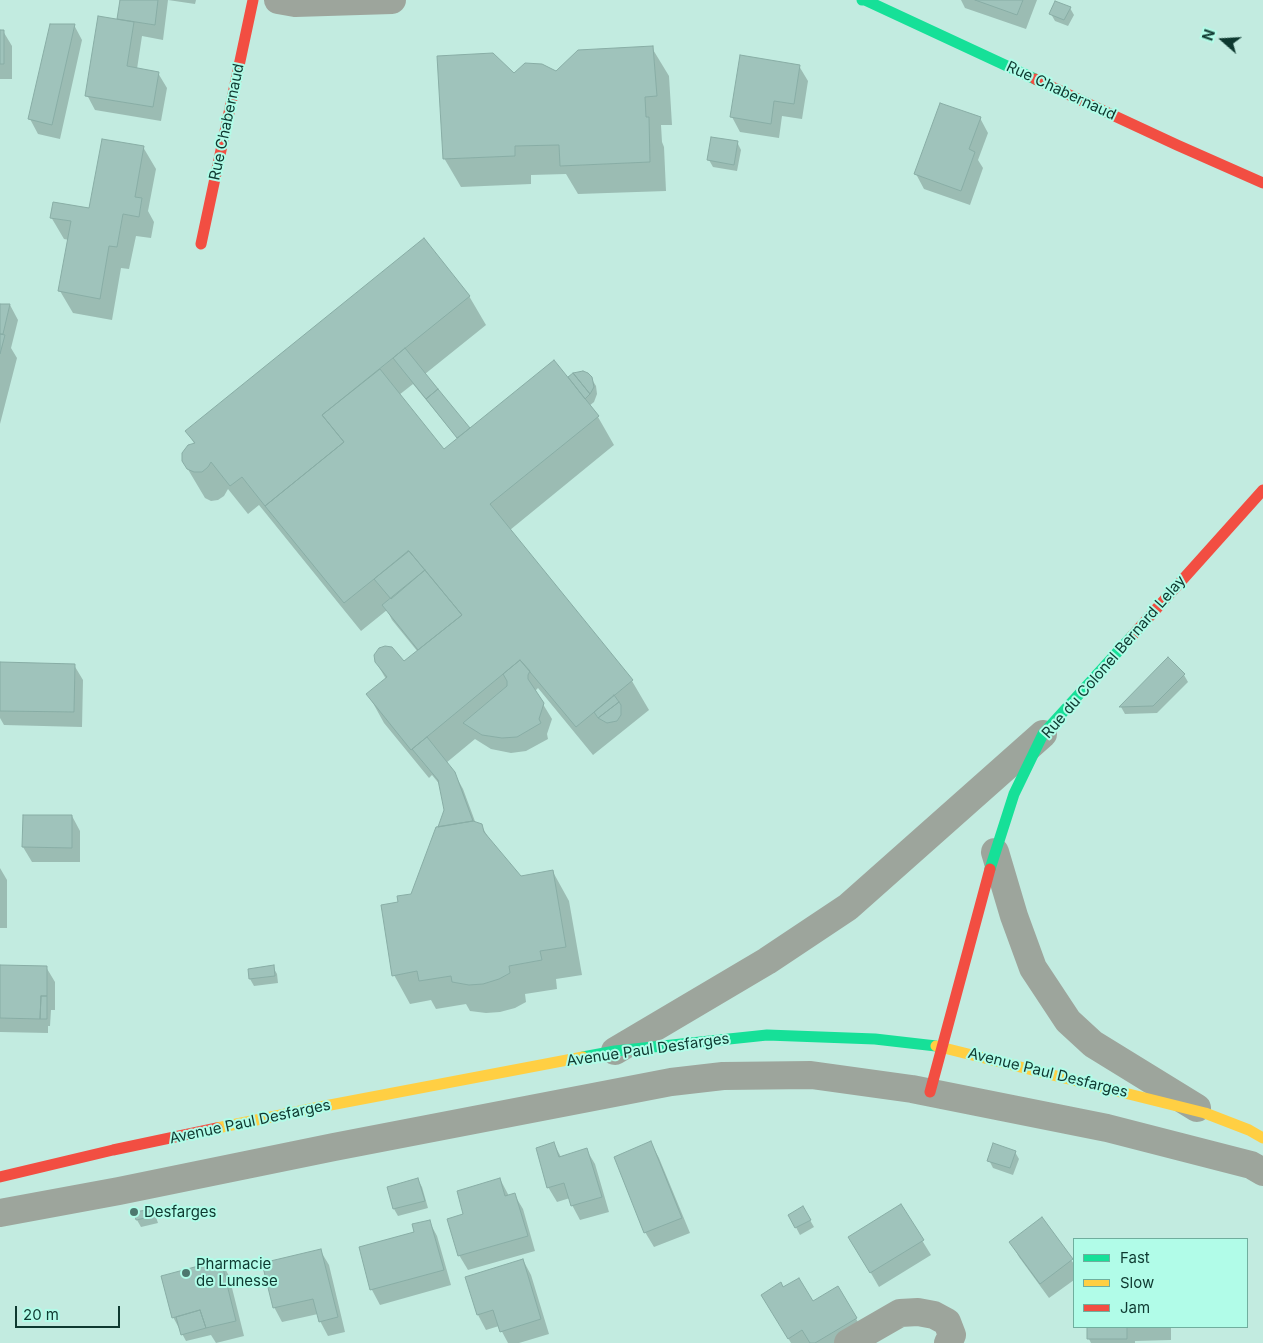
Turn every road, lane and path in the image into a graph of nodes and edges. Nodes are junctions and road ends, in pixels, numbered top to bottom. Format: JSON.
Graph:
{"nodes":[{"id":1,"x":253,"y":0,"type":"edge"},
{"id":2,"x":278,"y":0,"type":"edge"},
{"id":3,"x":392,"y":0,"type":"edge"},
{"id":4,"x":864,"y":0,"type":"edge"},
{"id":5,"x":1261,"y":184,"type":"edge"},
{"id":6,"x":201,"y":244,"type":"dead end"},
{"id":7,"x":1263,"y":490,"type":"edge"},
{"id":8,"x":1043,"y":734,"type":"junction"},
{"id":9,"x":995,"y":852,"type":"junction"},
{"id":10,"x":942,"y":1047,"type":"junction"},
{"id":11,"x":615,"y":1050,"type":"junction"},
{"id":12,"x":930,"y":1092,"type":"junction"},
{"id":13,"x":1205,"y":1113,"type":"junction"},
{"id":14,"x":1263,"y":1138,"type":"edge"},
{"id":15,"x":1263,"y":1172,"type":"edge"},
{"id":16,"x":0,"y":1177,"type":"edge"},
{"id":17,"x":0,"y":1214,"type":"edge"},
{"id":18,"x":848,"y":1343,"type":"edge"},
{"id":19,"x":948,"y":1343,"type":"edge"}],
"edges":[{"from":1,"to":6,"type":"street","name":"Rue Chabernaud"},
{"from":2,"to":3,"type":"street"},
{"from":4,"to":5,"type":"street","name":"Rue Chabernaud"},
{"from":7,"to":8,"type":"street","name":"Rue du Colonel Bernard Lelay"},
{"from":8,"to":9,"type":"street","name":"Rue du Colonel Bernard Lelay"},
{"from":8,"to":11,"type":"street"},
{"from":9,"to":10,"type":"street","name":"Rue du Colonel Bernard Lelay"},
{"from":9,"to":13,"type":"street"},
{"from":10,"to":11,"type":"street","name":"Avenue Paul Desfarges"},
{"from":10,"to":12,"type":"street","name":"Rue du Colonel Bernard Lelay"},
{"from":10,"to":13,"type":"street","name":"Avenue Paul Desfarges"},
{"from":11,"to":16,"type":"street","name":"Avenue Paul Desfarges"},
{"from":12,"to":15,"type":"street"},
{"from":12,"to":17,"type":"street"},
{"from":13,"to":14,"type":"street","name":"Avenue Paul Desfarges"},
{"from":18,"to":19,"type":"street"}]}
